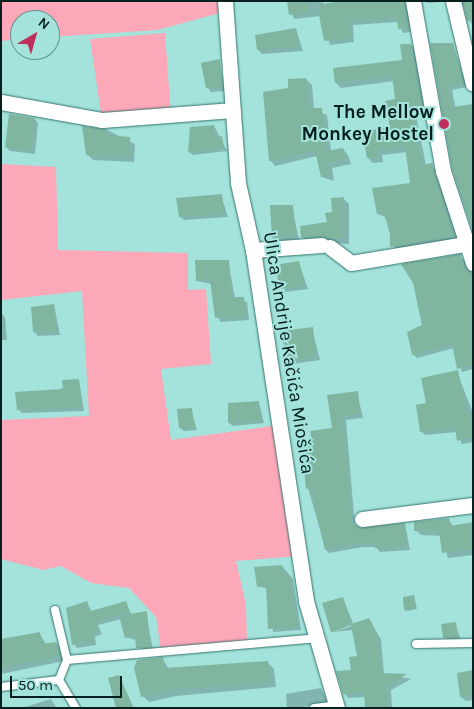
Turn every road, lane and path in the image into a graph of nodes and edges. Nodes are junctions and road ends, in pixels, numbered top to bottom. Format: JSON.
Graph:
{"nodes":[{"id":1,"x":225,"y":1,"type":"edge"},
{"id":2,"x":413,"y":1,"type":"edge"},
{"id":3,"x":453,"y":1,"type":"edge"},
{"id":4,"x":473,"y":84,"type":"edge"},
{"id":5,"x":1,"y":102,"type":"edge"},
{"id":6,"x":234,"y":110,"type":"junction"},
{"id":7,"x":465,"y":244,"type":"junction"},
{"id":8,"x":253,"y":250,"type":"junction"},
{"id":9,"x":473,"y":263,"type":"edge"},
{"id":10,"x":473,"y":506,"type":"edge"},
{"id":11,"x":362,"y":519,"type":"dead end"},
{"id":12,"x":55,"y":610,"type":"dead end"},
{"id":13,"x":316,"y":638,"type":"junction"},
{"id":14,"x":473,"y":643,"type":"edge"},
{"id":15,"x":416,"y":644,"type":"dead end"},
{"id":16,"x":67,"y":660,"type":"junction"},
{"id":17,"x":59,"y":680,"type":"junction"},
{"id":18,"x":1,"y":687,"type":"edge"},
{"id":19,"x":337,"y":707,"type":"edge"},
{"id":20,"x":76,"y":708,"type":"edge"},
{"id":21,"x":314,"y":708,"type":"edge"}],
"edges":[{"from":1,"to":6,"type":"street","name":"Ulica Andrije Kačića Miošića"},
{"from":2,"to":7,"type":"street"},
{"from":3,"to":4,"type":"street"},
{"from":5,"to":6,"type":"street"},
{"from":6,"to":8,"type":"street","name":"Ulica Andrije Kačića Miošića"},
{"from":7,"to":8,"type":"street"},
{"from":7,"to":9,"type":"street"},
{"from":8,"to":13,"type":"street","name":"Ulica Andrije Kačića Miošića"},
{"from":10,"to":11,"type":"street"},
{"from":12,"to":16,"type":"lane"},
{"from":13,"to":16,"type":"lane"},
{"from":13,"to":19,"type":"street","name":"Ulica Andrije Kačića Miošića"},
{"from":14,"to":15,"type":"lane"},
{"from":16,"to":17,"type":"lane"},
{"from":17,"to":18,"type":"lane"},
{"from":17,"to":20,"type":"lane"},
{"from":19,"to":21,"type":"lane"}]}
